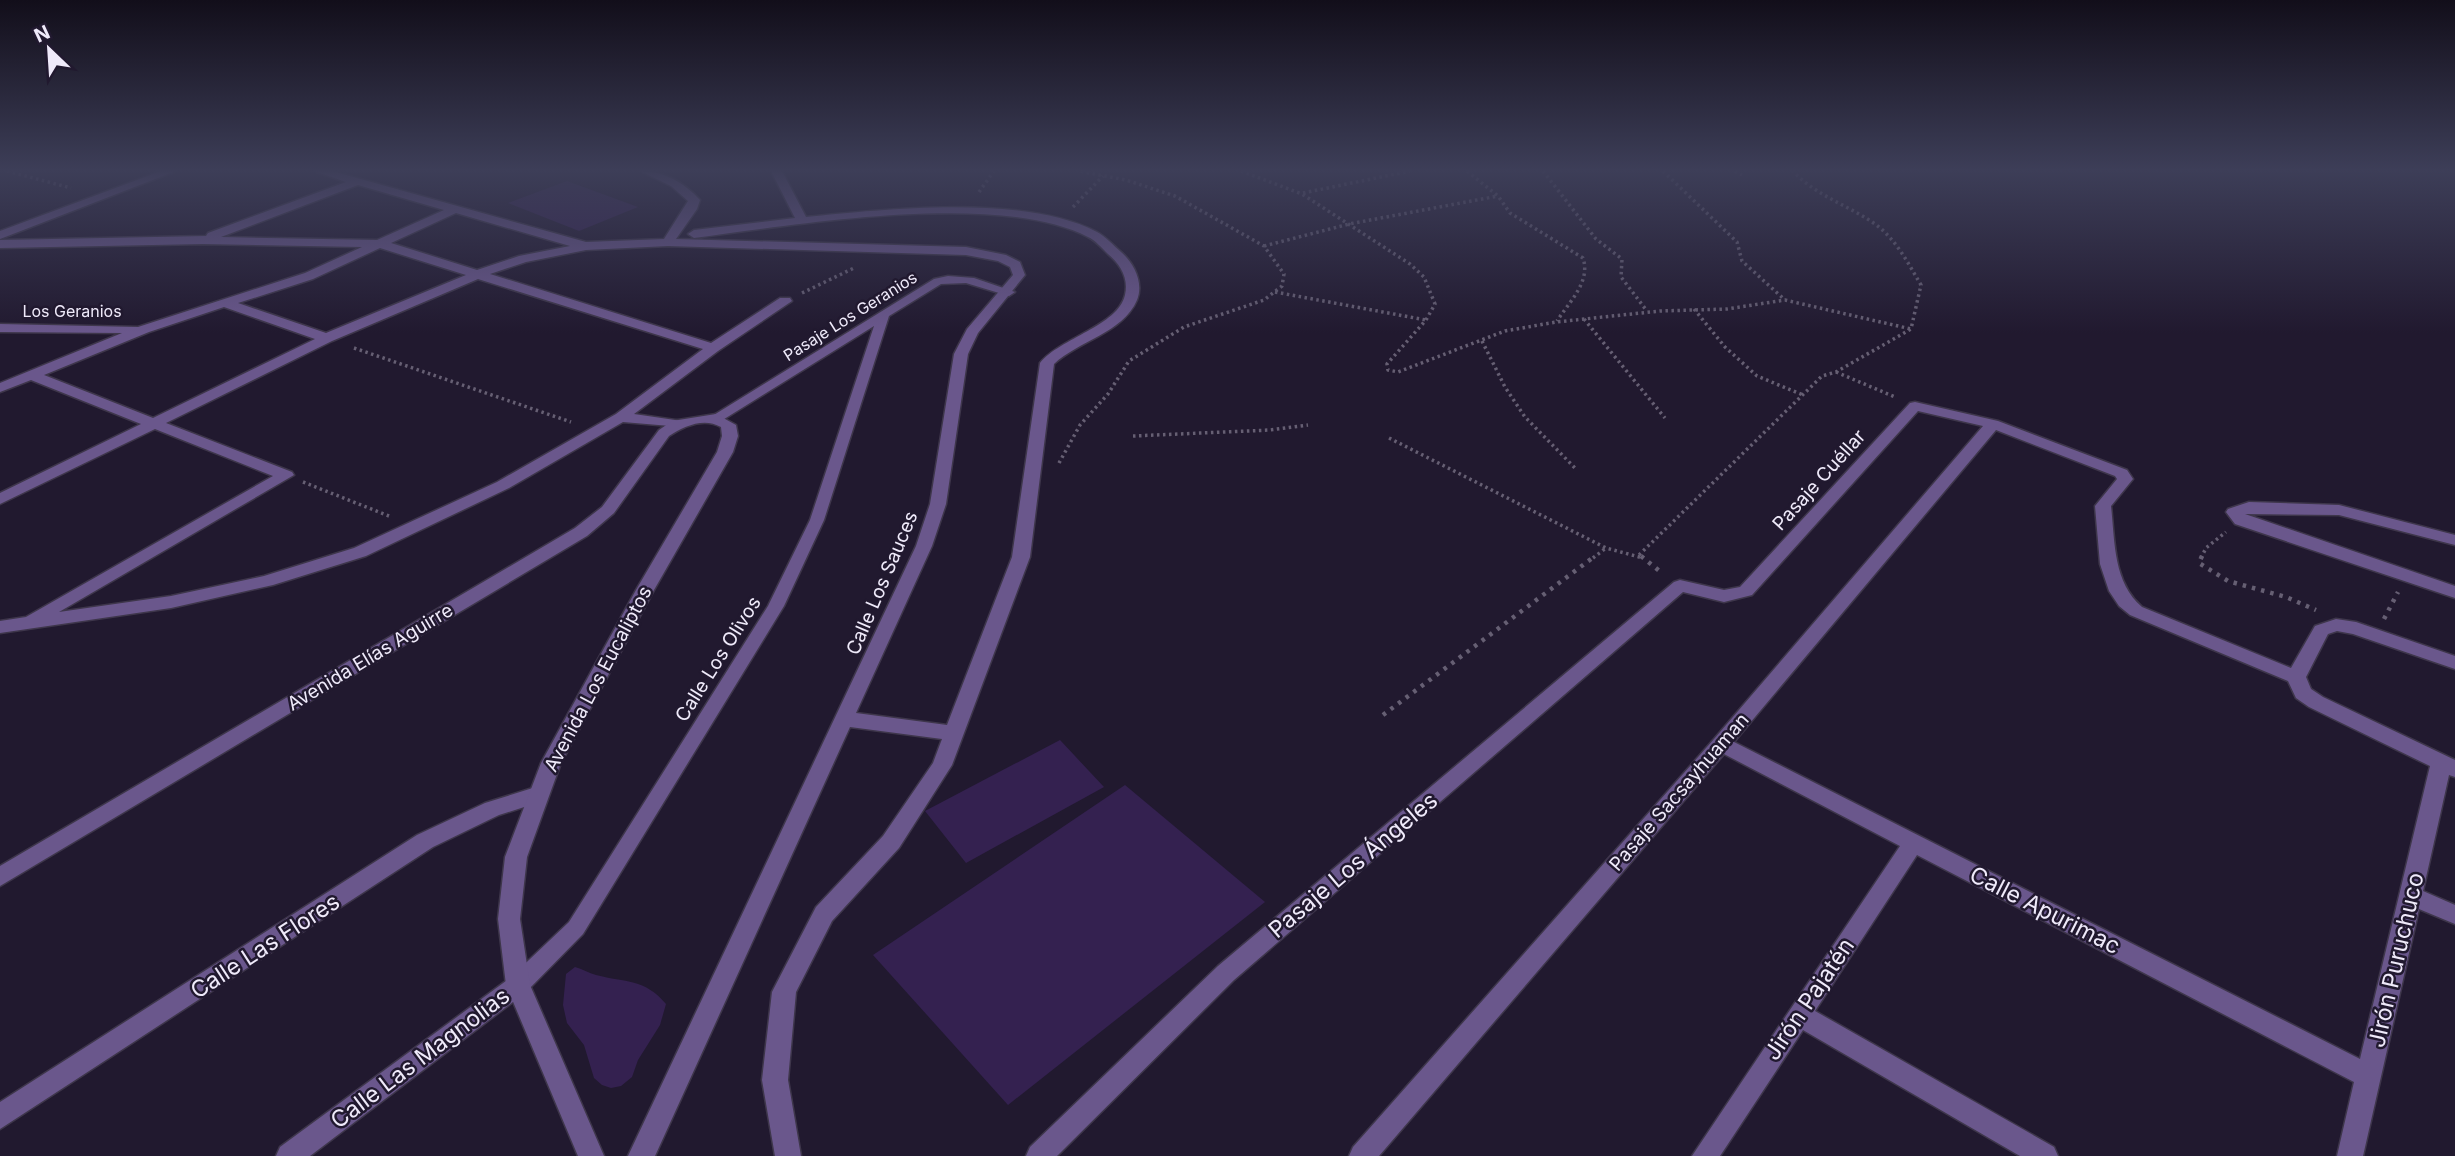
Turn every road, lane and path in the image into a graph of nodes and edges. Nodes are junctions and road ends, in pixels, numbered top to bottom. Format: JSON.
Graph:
{"nodes":[{"id":1,"x":28,"y":225,"type":"edge"},
{"id":2,"x":242,"y":225,"type":"edge"},
{"id":3,"x":422,"y":225,"type":"edge"},
{"id":4,"x":512,"y":225,"type":"edge"},
{"id":5,"x":680,"y":225,"type":"edge"},
{"id":6,"x":780,"y":225,"type":"edge"},
{"id":7,"x":1071,"y":225,"type":"edge"},
{"id":8,"x":1227,"y":225,"type":"edge"},
{"id":9,"x":1345,"y":225,"type":"edge"},
{"id":10,"x":1350,"y":225,"type":"edge"},
{"id":11,"x":1529,"y":225,"type":"edge"},
{"id":12,"x":1587,"y":225,"type":"edge"},
{"id":13,"x":1719,"y":225,"type":"edge"},
{"id":14,"x":1874,"y":225,"type":"edge"},
{"id":15,"x":0,"y":235,"type":"edge"},
{"id":16,"x":670,"y":239,"type":"junction"},
{"id":17,"x":202,"y":240,"type":"junction"},
{"id":18,"x":0,"y":244,"type":"edge"},
{"id":19,"x":381,"y":244,"type":"junction"},
{"id":20,"x":586,"y":246,"type":"junction"},
{"id":21,"x":1264,"y":246,"type":"junction"},
{"id":22,"x":895,"y":248,"type":"junction"},
{"id":23,"x":478,"y":274,"type":"junction"},
{"id":24,"x":1009,"y":292,"type":"junction"},
{"id":25,"x":1275,"y":292,"type":"junction"},
{"id":26,"x":1785,"y":300,"type":"junction"},
{"id":27,"x":785,"y":301,"type":"joint"},
{"id":28,"x":227,"y":304,"type":"junction"},
{"id":29,"x":1694,"y":309,"type":"junction"},
{"id":30,"x":1648,"y":312,"type":"junction"},
{"id":31,"x":883,"y":316,"type":"junction"},
{"id":32,"x":1584,"y":319,"type":"junction"},
{"id":33,"x":1426,"y":320,"type":"junction"},
{"id":34,"x":1556,"y":322,"type":"junction"},
{"id":35,"x":0,"y":328,"type":"edge"},
{"id":36,"x":144,"y":329,"type":"junction"},
{"id":37,"x":1911,"y":330,"type":"junction"},
{"id":38,"x":327,"y":338,"type":"junction"},
{"id":39,"x":1482,"y":341,"type":"junction"},
{"id":40,"x":713,"y":348,"type":"junction"},
{"id":41,"x":1836,"y":372,"type":"junction"},
{"id":42,"x":31,"y":375,"type":"junction"},
{"id":43,"x":0,"y":388,"type":"edge"},
{"id":44,"x":1803,"y":395,"type":"junction"},
{"id":45,"x":1915,"y":406,"type":"junction"},
{"id":46,"x":621,"y":417,"type":"junction"},
{"id":47,"x":716,"y":418,"type":"junction"},
{"id":48,"x":1665,"y":418,"type":"dead end"},
{"id":49,"x":154,"y":423,"type":"junction"},
{"id":50,"x":677,"y":424,"type":"junction"},
{"id":51,"x":1308,"y":425,"type":"dead end"},
{"id":52,"x":1993,"y":425,"type":"junction"},
{"id":53,"x":598,"y":431,"type":"junction"},
{"id":54,"x":1133,"y":436,"type":"dead end"},
{"id":55,"x":1389,"y":439,"type":"dead end"},
{"id":56,"x":1575,"y":468,"type":"dead end"},
{"id":57,"x":1053,"y":474,"type":"dead end"},
{"id":58,"x":286,"y":475,"type":"junction"},
{"id":59,"x":0,"y":499,"type":"edge"},
{"id":60,"x":2237,"y":516,"type":"junction"},
{"id":61,"x":416,"y":526,"type":"junction"},
{"id":62,"x":2455,"y":540,"type":"edge"},
{"id":63,"x":1606,"y":548,"type":"junction"},
{"id":64,"x":1639,"y":555,"type":"junction"},
{"id":65,"x":2406,"y":575,"type":"junction"},
{"id":66,"x":1680,"y":586,"type":"junction"},
{"id":67,"x":2455,"y":592,"type":"edge"},
{"id":68,"x":25,"y":624,"type":"junction"},
{"id":69,"x":0,"y":627,"type":"edge"},
{"id":70,"x":2356,"y":628,"type":"junction"},
{"id":71,"x":2376,"y":635,"type":"junction"},
{"id":72,"x":2455,"y":663,"type":"edge"},
{"id":73,"x":2296,"y":677,"type":"junction"},
{"id":74,"x":1383,"y":715,"type":"dead end"},
{"id":75,"x":845,"y":719,"type":"junction"},
{"id":76,"x":954,"y":733,"type":"junction"},
{"id":77,"x":1721,"y":744,"type":"junction"},
{"id":78,"x":2448,"y":767,"type":"edge"},
{"id":79,"x":539,"y":794,"type":"junction"},
{"id":80,"x":1913,"y":843,"type":"junction"},
{"id":81,"x":0,"y":877,"type":"edge"},
{"id":82,"x":2411,"y":896,"type":"junction"},
{"id":83,"x":2455,"y":915,"type":"edge"},
{"id":84,"x":518,"y":985,"type":"junction"},
{"id":85,"x":1799,"y":1015,"type":"junction"},
{"id":86,"x":2368,"y":1076,"type":"junction"},
{"id":87,"x":0,"y":1117,"type":"edge"},
{"id":88,"x":289,"y":1156,"type":"edge"},
{"id":89,"x":591,"y":1156,"type":"edge"},
{"id":90,"x":641,"y":1156,"type":"edge"},
{"id":91,"x":788,"y":1156,"type":"edge"},
{"id":92,"x":1039,"y":1156,"type":"edge"},
{"id":93,"x":1362,"y":1156,"type":"edge"},
{"id":94,"x":1705,"y":1156,"type":"edge"},
{"id":95,"x":2045,"y":1156,"type":"edge"},
{"id":96,"x":2350,"y":1156,"type":"edge"}],
"edges":[{"from":1,"to":15,"type":"street"},
{"from":2,"to":17,"type":"street"},
{"from":3,"to":19,"type":"street"},
{"from":4,"to":20,"type":"street"},
{"from":5,"to":16,"type":"street"},
{"from":6,"to":16,"type":"street"},
{"from":7,"to":76,"type":"street"},
{"from":8,"to":21,"type":"path"},
{"from":9,"to":21,"type":"path"},
{"from":10,"to":33,"type":"path"},
{"from":11,"to":34,"type":"path"},
{"from":12,"to":30,"type":"path"},
{"from":13,"to":26,"type":"path"},
{"from":14,"to":37,"type":"path"},
{"from":16,"to":20,"type":"street"},
{"from":16,"to":22,"type":"street"},
{"from":17,"to":18,"type":"street"},
{"from":17,"to":19,"type":"street"},
{"from":19,"to":23,"type":"street"},
{"from":19,"to":28,"type":"street"},
{"from":20,"to":23,"type":"street"},
{"from":21,"to":25,"type":"path"},
{"from":22,"to":24,"type":"street"},
{"from":22,"to":27,"type":"path"},
{"from":23,"to":38,"type":"street"},
{"from":23,"to":40,"type":"street"},
{"from":24,"to":31,"type":"lane","name":"Pasaje Los Geranios"},
{"from":24,"to":75,"type":"street","name":"Calle Los Sauces"},
{"from":25,"to":33,"type":"path"},
{"from":25,"to":57,"type":"path"},
{"from":26,"to":29,"type":"path"},
{"from":26,"to":37,"type":"path"},
{"from":27,"to":40,"type":"street"},
{"from":28,"to":36,"type":"street"},
{"from":28,"to":38,"type":"street"},
{"from":29,"to":30,"type":"path"},
{"from":29,"to":44,"type":"path"},
{"from":30,"to":32,"type":"path"},
{"from":31,"to":47,"type":"lane","name":"Pasaje Los Geranios"},
{"from":31,"to":84,"type":"lane","name":"Calle Los Olivos"},
{"from":32,"to":34,"type":"path"},
{"from":32,"to":48,"type":"path"},
{"from":33,"to":39,"type":"path"},
{"from":34,"to":39,"type":"path"},
{"from":35,"to":36,"type":"street","name":"Los Geranios"},
{"from":36,"to":42,"type":"street"},
{"from":37,"to":41,"type":"path"},
{"from":38,"to":49,"type":"street"},
{"from":38,"to":53,"type":"path"},
{"from":39,"to":56,"type":"path"},
{"from":40,"to":46,"type":"street"},
{"from":41,"to":44,"type":"path"},
{"from":41,"to":45,"type":"path"},
{"from":42,"to":43,"type":"street"},
{"from":42,"to":49,"type":"street"},
{"from":44,"to":64,"type":"path"},
{"from":45,"to":52,"type":"street"},
{"from":45,"to":66,"type":"street","name":"Pasaje Cuéllar"},
{"from":46,"to":50,"type":"street"},
{"from":46,"to":53,"type":"street"},
{"from":47,"to":50,"type":"street"},
{"from":47,"to":79,"type":"street","name":"Avenida Los Eucaliptos"},
{"from":49,"to":58,"type":"street"},
{"from":49,"to":59,"type":"street"},
{"from":50,"to":81,"type":"street","name":"Avenida Elías Aguirre"},
{"from":51,"to":54,"type":"path"},
{"from":52,"to":73,"type":"street"},
{"from":52,"to":77,"type":"street","name":"Pasaje Sacsayhuaman"},
{"from":53,"to":61,"type":"street"},
{"from":55,"to":63,"type":"path"},
{"from":58,"to":61,"type":"path"},
{"from":58,"to":68,"type":"street"},
{"from":60,"to":62,"type":"street"},
{"from":60,"to":65,"type":"street"},
{"from":60,"to":70,"type":"path"},
{"from":61,"to":68,"type":"street"},
{"from":63,"to":64,"type":"path"},
{"from":63,"to":74,"type":"path"},
{"from":64,"to":66,"type":"path"},
{"from":65,"to":67,"type":"street"},
{"from":65,"to":71,"type":"path"},
{"from":66,"to":92,"type":"street","name":"Pasaje Los Ángeles"},
{"from":68,"to":69,"type":"street"},
{"from":70,"to":71,"type":"street"},
{"from":70,"to":73,"type":"street"},
{"from":71,"to":72,"type":"street"},
{"from":73,"to":78,"type":"street"},
{"from":75,"to":76,"type":"street"},
{"from":75,"to":90,"type":"street","name":"Calle Los Sauces"},
{"from":76,"to":91,"type":"street"},
{"from":77,"to":80,"type":"street","name":"Calle Apurimac"},
{"from":77,"to":93,"type":"street","name":"Pasaje Sacsayhuaman"},
{"from":78,"to":82,"type":"street","name":"Jirón Puruchuco"},
{"from":79,"to":84,"type":"street","name":"Avenida Los Eucaliptos"},
{"from":79,"to":87,"type":"street","name":"Calle Las Flores"},
{"from":80,"to":85,"type":"street","name":"Jirón Pajatén"},
{"from":80,"to":86,"type":"street","name":"Calle Apurimac"},
{"from":82,"to":83,"type":"street"},
{"from":82,"to":86,"type":"street","name":"Jirón Puruchuco"},
{"from":84,"to":88,"type":"street","name":"Calle Las Magnolias"},
{"from":84,"to":89,"type":"street","name":"Avenida Los Eucaliptos"},
{"from":85,"to":94,"type":"street","name":"Jirón Pajatén"},
{"from":85,"to":95,"type":"street"},
{"from":86,"to":96,"type":"street","name":"Jirón Puruchuco"}]}
